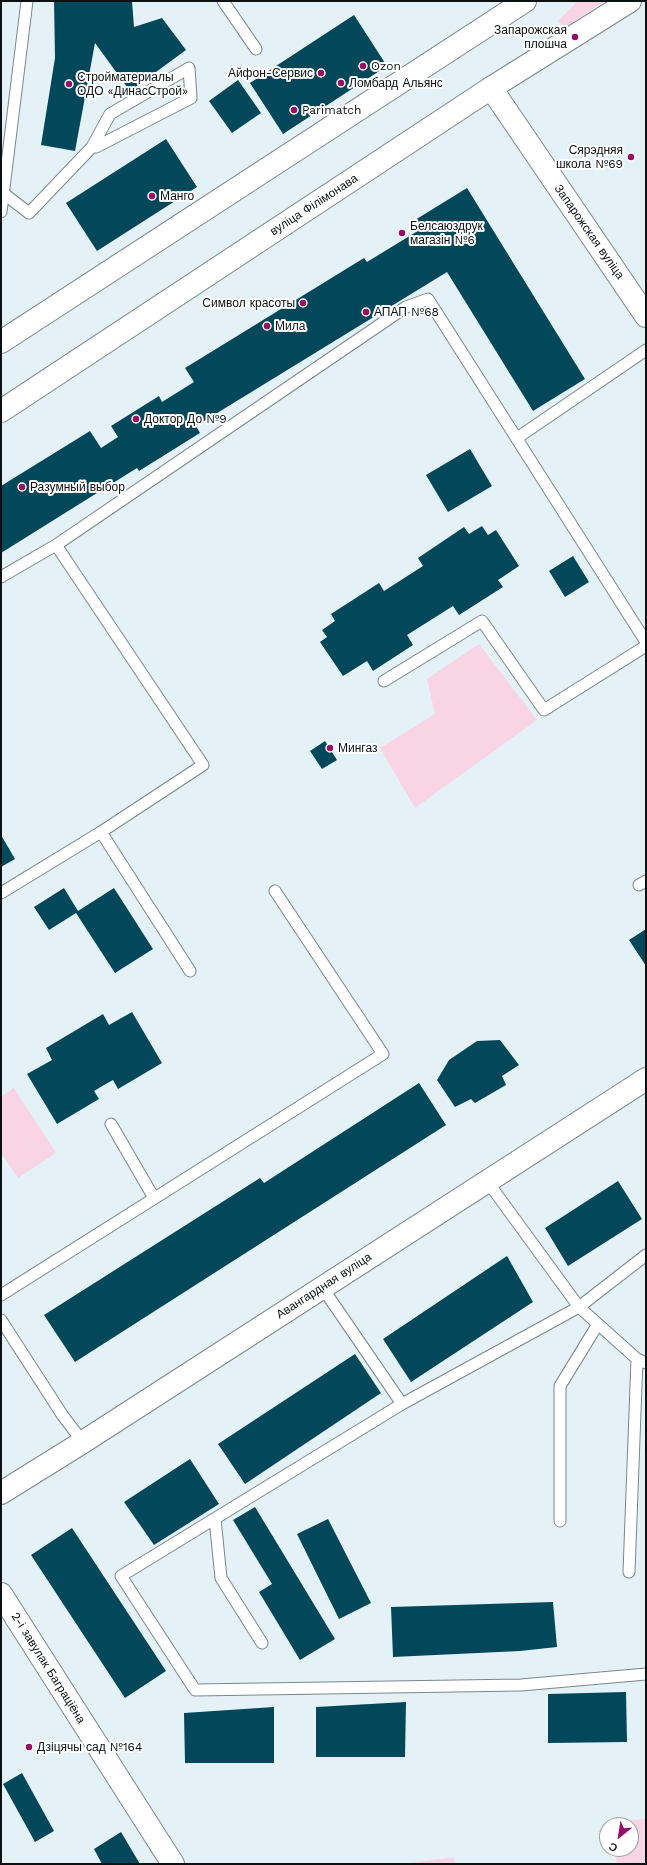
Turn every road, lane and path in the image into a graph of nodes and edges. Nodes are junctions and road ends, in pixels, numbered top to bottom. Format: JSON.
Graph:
{"nodes":[{"id":1,"x":27,"y":1,"type":"edge"},
{"id":2,"x":223,"y":1,"type":"edge"},
{"id":3,"x":525,"y":1,"type":"edge"},
{"id":4,"x":630,"y":1,"type":"edge"},
{"id":5,"x":256,"y":49,"type":"dead end"},
{"id":6,"x":491,"y":88,"type":"junction"},
{"id":7,"x":92,"y":147,"type":"junction"},
{"id":8,"x":2,"y":193,"type":"edge"},
{"id":9,"x":1,"y":212,"type":"edge"},
{"id":10,"x":646,"y":316,"type":"edge"},
{"id":11,"x":1,"y":342,"type":"edge"},
{"id":12,"x":646,"y":350,"type":"edge"},
{"id":13,"x":1,"y":411,"type":"edge"},
{"id":14,"x":517,"y":438,"type":"junction"},
{"id":15,"x":56,"y":546,"type":"junction"},
{"id":16,"x":1,"y":578,"type":"edge"},
{"id":17,"x":646,"y":642,"type":"edge"},
{"id":18,"x":646,"y":646,"type":"edge"},
{"id":19,"x":384,"y":681,"type":"dead end"},
{"id":20,"x":101,"y":832,"type":"junction"},
{"id":21,"x":275,"y":891,"type":"dead end"},
{"id":22,"x":1,"y":893,"type":"edge"},
{"id":23,"x":190,"y":971,"type":"dead end"},
{"id":24,"x":646,"y":1078,"type":"edge"},
{"id":25,"x":111,"y":1124,"type":"dead end"},
{"id":26,"x":487,"y":1181,"type":"junction"},
{"id":27,"x":154,"y":1198,"type":"junction"},
{"id":28,"x":646,"y":1255,"type":"edge"},
{"id":29,"x":322,"y":1288,"type":"junction"},
{"id":30,"x":1,"y":1295,"type":"edge"},
{"id":31,"x":580,"y":1307,"type":"junction"},
{"id":32,"x":1,"y":1320,"type":"edge"},
{"id":33,"x":598,"y":1324,"type":"junction"},
{"id":34,"x":641,"y":1361,"type":"edge"},
{"id":35,"x":402,"y":1404,"type":"junction"},
{"id":36,"x":83,"y":1442,"type":"junction"},
{"id":37,"x":1,"y":1493,"type":"edge"},
{"id":38,"x":216,"y":1519,"type":"junction"},
{"id":39,"x":560,"y":1521,"type":"dead end"},
{"id":40,"x":630,"y":1572,"type":"dead end"},
{"id":41,"x":1,"y":1594,"type":"edge"},
{"id":42,"x":262,"y":1643,"type":"dead end"},
{"id":43,"x":646,"y":1674,"type":"edge"},
{"id":44,"x":173,"y":1864,"type":"edge"}],
"edges":[{"from":1,"to":8,"type":"lane"},
{"from":2,"to":5,"type":"lane"},
{"from":3,"to":11,"type":"main road"},
{"from":4,"to":6,"type":"main road","name":"вуліца Філімонава"},
{"from":6,"to":10,"type":"main road","name":"Запарожская вуліца"},
{"from":6,"to":13,"type":"main road","name":"вуліца Філімонава"},
{"from":7,"to":7,"type":"lane"},
{"from":7,"to":8,"type":"lane"},
{"from":8,"to":9,"type":"lane"},
{"from":12,"to":14,"type":"lane"},
{"from":14,"to":15,"type":"lane"},
{"from":14,"to":17,"type":"lane"},
{"from":15,"to":16,"type":"lane"},
{"from":15,"to":20,"type":"lane"},
{"from":18,"to":19,"type":"lane"},
{"from":20,"to":22,"type":"lane"},
{"from":20,"to":23,"type":"lane"},
{"from":21,"to":27,"type":"lane"},
{"from":24,"to":26,"type":"main road","name":"Авангардная вуліца"},
{"from":25,"to":27,"type":"lane"},
{"from":26,"to":29,"type":"main road","name":"Авангардная вуліца"},
{"from":26,"to":31,"type":"lane"},
{"from":27,"to":30,"type":"lane"},
{"from":28,"to":31,"type":"lane"},
{"from":29,"to":35,"type":"lane"},
{"from":29,"to":36,"type":"main road","name":"Авангардная вуліца"},
{"from":31,"to":33,"type":"lane"},
{"from":31,"to":35,"type":"lane"},
{"from":32,"to":36,"type":"lane"},
{"from":33,"to":34,"type":"lane"},
{"from":33,"to":39,"type":"lane"},
{"from":34,"to":40,"type":"lane"},
{"from":35,"to":38,"type":"lane"},
{"from":36,"to":37,"type":"main road","name":"Авангардная вуліца"},
{"from":38,"to":42,"type":"lane"},
{"from":38,"to":43,"type":"lane"},
{"from":41,"to":44,"type":"main road","name":"2-і завулак Баграціёна"}]}
